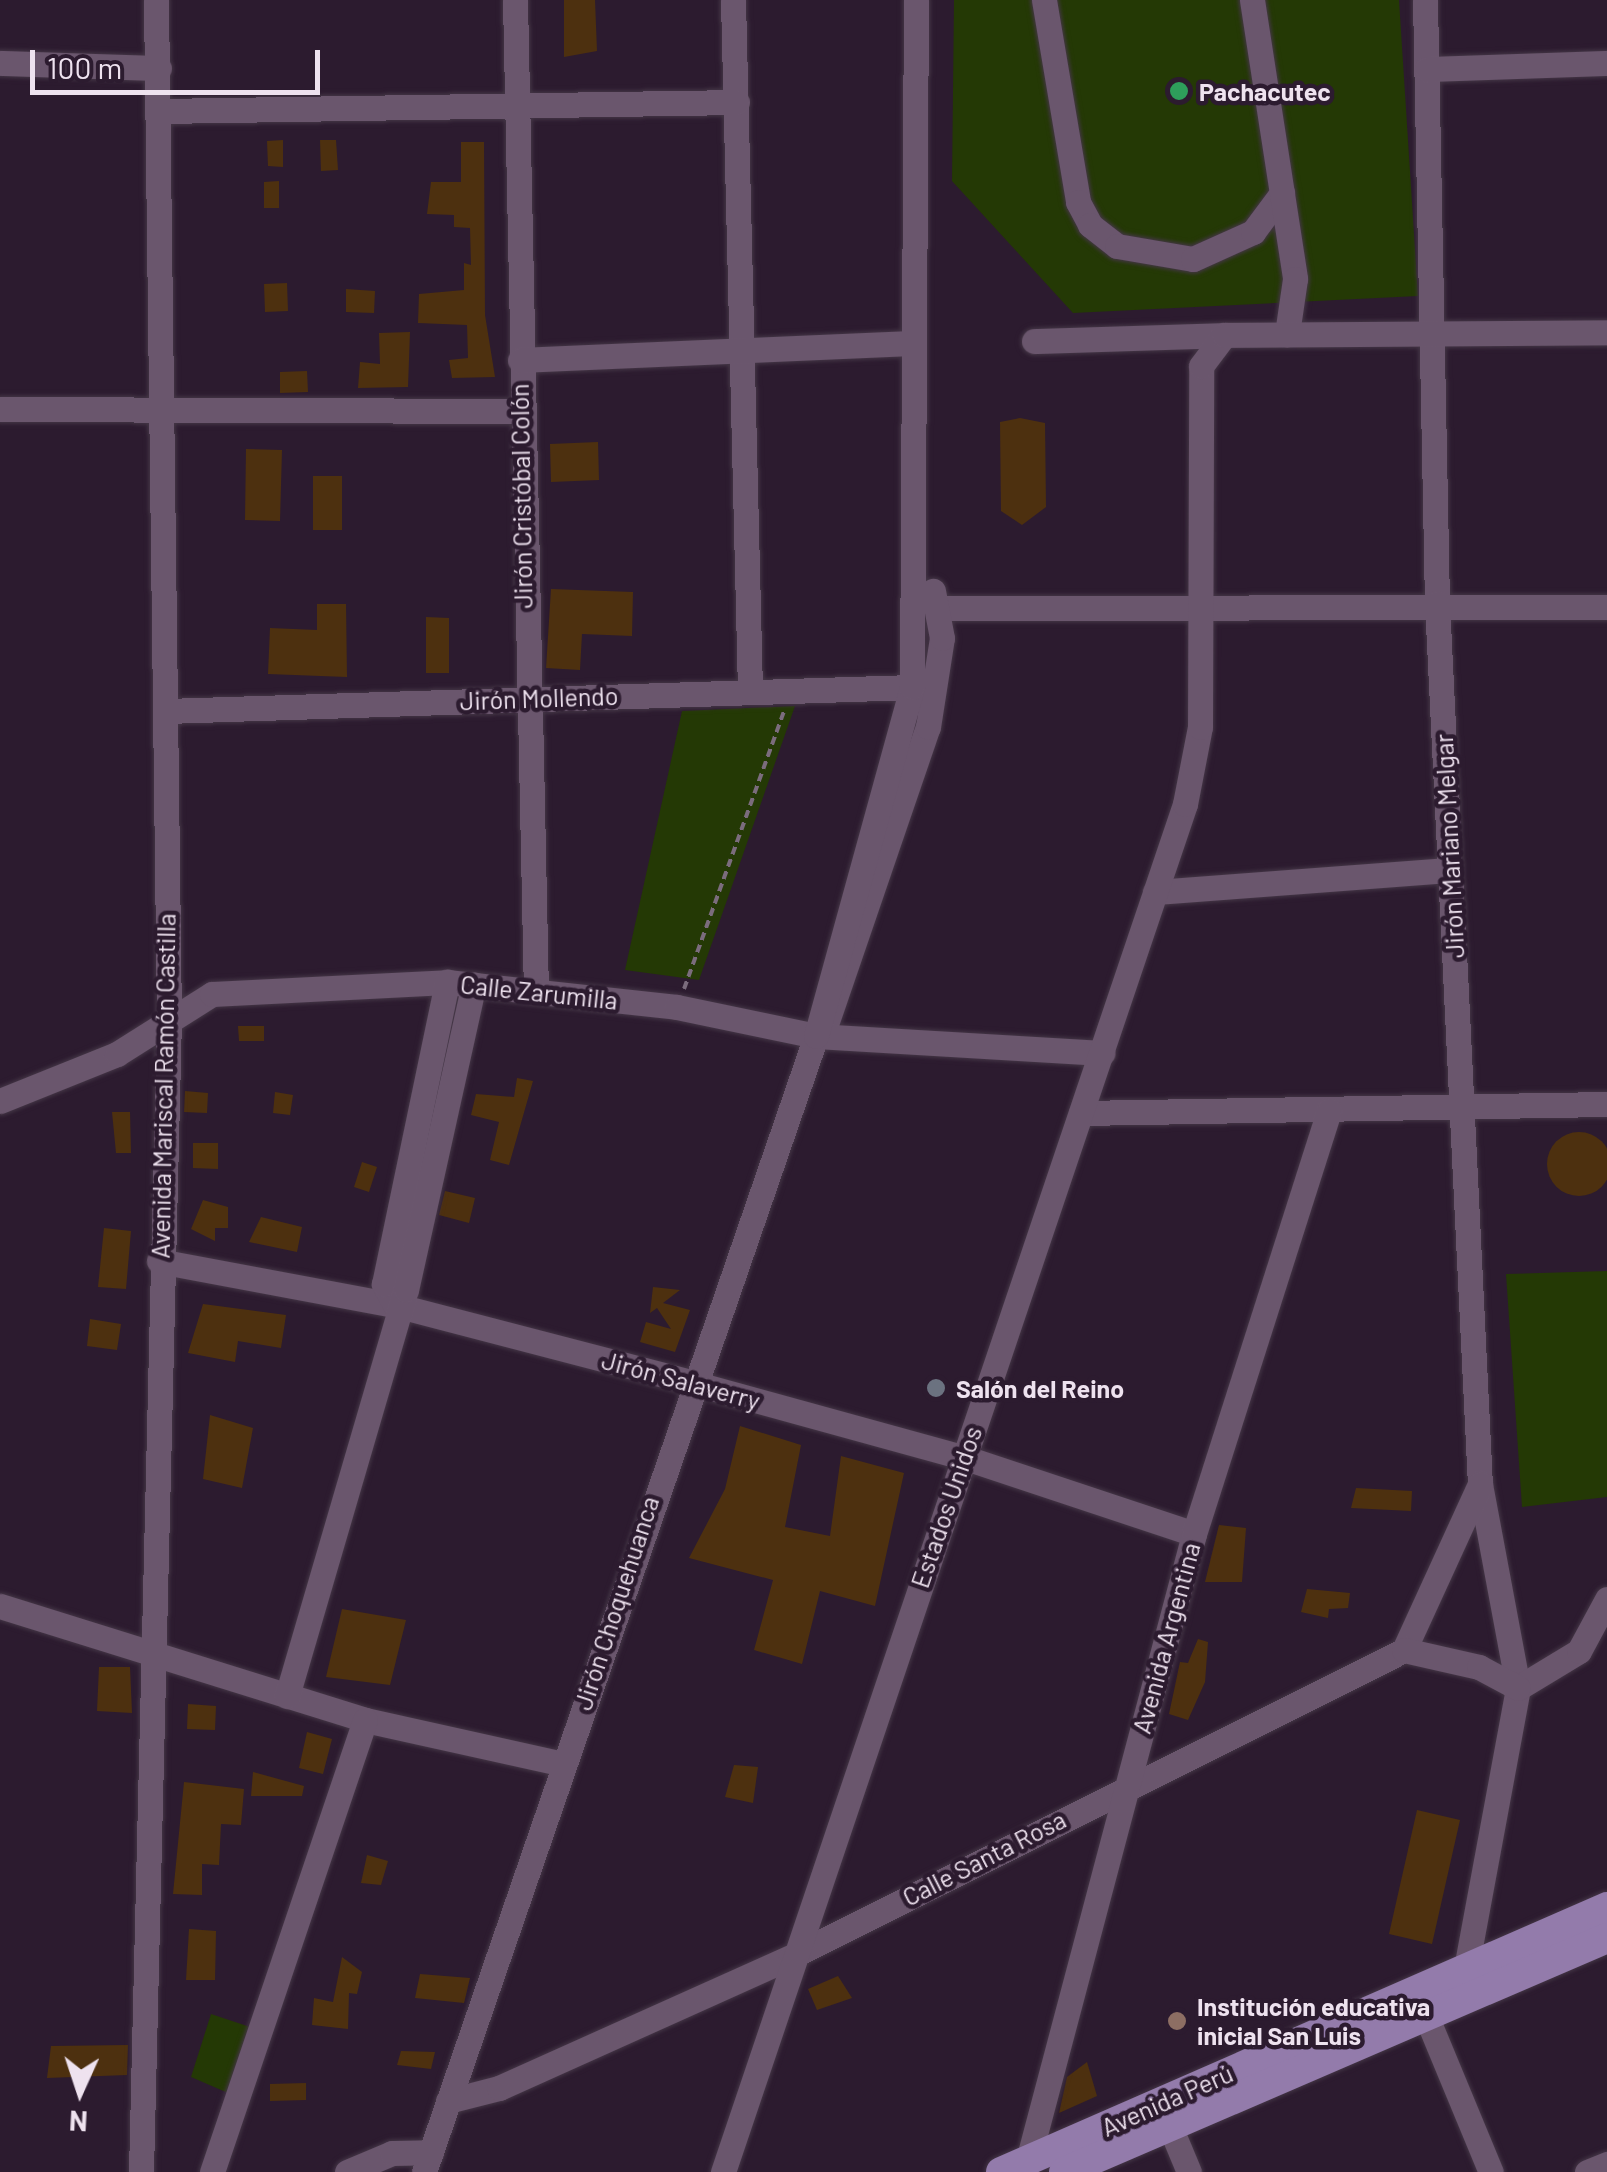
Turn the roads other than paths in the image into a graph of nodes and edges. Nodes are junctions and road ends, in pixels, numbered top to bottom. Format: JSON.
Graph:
{"nodes":[{"id":1,"x":156,"y":0,"type":"edge"},
{"id":2,"x":515,"y":0,"type":"edge"},
{"id":3,"x":733,"y":0,"type":"edge"},
{"id":4,"x":916,"y":0,"type":"edge"},
{"id":5,"x":1044,"y":0,"type":"edge"},
{"id":6,"x":1252,"y":0,"type":"edge"},
{"id":7,"x":1425,"y":0,"type":"edge"},
{"id":8,"x":0,"y":63,"type":"edge"},
{"id":9,"x":1607,"y":63,"type":"edge"},
{"id":10,"x":160,"y":68,"type":"junction"},
{"id":11,"x":1427,"y":70,"type":"junction"},
{"id":12,"x":737,"y":102,"type":"junction"},
{"id":13,"x":518,"y":105,"type":"junction"},
{"id":14,"x":160,"y":111,"type":"junction"},
{"id":15,"x":1282,"y":193,"type":"junction"},
{"id":16,"x":1607,"y":332,"type":"edge"},
{"id":17,"x":1287,"y":334,"type":"junction"},
{"id":18,"x":1224,"y":335,"type":"junction"},
{"id":19,"x":1433,"y":337,"type":"junction"},
{"id":20,"x":1034,"y":341,"type":"dead end"},
{"id":21,"x":911,"y":343,"type":"junction"},
{"id":22,"x":740,"y":344,"type":"junction"},
{"id":23,"x":520,"y":360,"type":"junction"},
{"id":24,"x":0,"y":409,"type":"edge"},
{"id":25,"x":521,"y":411,"type":"junction"},
{"id":26,"x":163,"y":412,"type":"junction"},
{"id":27,"x":916,"y":491,"type":"junction"},
{"id":28,"x":1437,"y":603,"type":"junction"},
{"id":29,"x":1199,"y":606,"type":"junction"},
{"id":30,"x":1607,"y":607,"type":"edge"},
{"id":31,"x":938,"y":608,"type":"junction"},
{"id":32,"x":912,"y":686,"type":"junction"},
{"id":33,"x":750,"y":690,"type":"junction"},
{"id":34,"x":523,"y":698,"type":"junction"},
{"id":35,"x":166,"y":711,"type":"junction"},
{"id":36,"x":1449,"y":870,"type":"junction"},
{"id":37,"x":1156,"y":892,"type":"junction"},
{"id":38,"x":447,"y":982,"type":"junction"},
{"id":39,"x":474,"y":984,"type":"junction"},
{"id":40,"x":536,"y":991,"type":"junction"},
{"id":41,"x":169,"y":1020,"type":"junction"},
{"id":42,"x":816,"y":1036,"type":"junction"},
{"id":43,"x":1102,"y":1053,"type":"junction"},
{"id":44,"x":0,"y":1101,"type":"edge"},
{"id":45,"x":1607,"y":1104,"type":"edge"},
{"id":46,"x":1465,"y":1108,"type":"junction"},
{"id":47,"x":1329,"y":1110,"type":"junction"},
{"id":48,"x":1081,"y":1113,"type":"junction"},
{"id":49,"x":158,"y":1261,"type":"junction"},
{"id":50,"x":395,"y":1305,"type":"junction"},
{"id":51,"x":690,"y":1382,"type":"junction"},
{"id":52,"x":963,"y":1457,"type":"junction"},
{"id":53,"x":1480,"y":1484,"type":"junction"},
{"id":54,"x":1194,"y":1534,"type":"junction"},
{"id":55,"x":1607,"y":1598,"type":"edge"},
{"id":56,"x":0,"y":1606,"type":"edge"},
{"id":57,"x":1404,"y":1650,"type":"junction"},
{"id":58,"x":152,"y":1655,"type":"junction"},
{"id":59,"x":1518,"y":1688,"type":"junction"},
{"id":60,"x":287,"y":1696,"type":"junction"},
{"id":61,"x":365,"y":1720,"type":"junction"},
{"id":62,"x":563,"y":1764,"type":"junction"},
{"id":63,"x":1127,"y":1785,"type":"junction"},
{"id":64,"x":1607,"y":1907,"type":"edge"},
{"id":65,"x":1607,"y":1938,"type":"edge"},
{"id":66,"x":791,"y":1956,"type":"junction"},
{"id":67,"x":1463,"y":1984,"type":"junction"},
{"id":68,"x":1421,"y":2002,"type":"junction"},
{"id":69,"x":448,"y":2101,"type":"junction"},
{"id":70,"x":1166,"y":2116,"type":"junction"},
{"id":71,"x":427,"y":2162,"type":"edge"},
{"id":72,"x":1607,"y":2164,"type":"edge"},
{"id":73,"x":1017,"y":2169,"type":"edge"},
{"id":74,"x":141,"y":2172,"type":"edge"},
{"id":75,"x":212,"y":2172,"type":"edge"},
{"id":76,"x":347,"y":2172,"type":"edge"},
{"id":77,"x":723,"y":2172,"type":"edge"},
{"id":78,"x":1064,"y":2172,"type":"edge"},
{"id":79,"x":1189,"y":2172,"type":"edge"},
{"id":80,"x":1491,"y":2172,"type":"edge"},
{"id":81,"x":1587,"y":2172,"type":"edge"}],
"edges":[{"from":1,"to":10,"type":"street","name":"Avenida Mariscal Ramón Castilla"},
{"from":2,"to":13,"type":"street","name":"Jirón Cristóbal Colón"},
{"from":3,"to":12,"type":"street"},
{"from":4,"to":21,"type":"street","name":"Jirón Choquehuanca"},
{"from":5,"to":15,"type":"street"},
{"from":6,"to":15,"type":"street"},
{"from":7,"to":11,"type":"street","name":"Jirón Mariano Melgar"},
{"from":8,"to":10,"type":"street"},
{"from":9,"to":11,"type":"street"},
{"from":10,"to":14,"type":"street","name":"Avenida Mariscal Ramón Castilla"},
{"from":11,"to":19,"type":"street","name":"Jirón Mariano Melgar"},
{"from":12,"to":13,"type":"street"},
{"from":12,"to":22,"type":"street"},
{"from":13,"to":14,"type":"street"},
{"from":13,"to":23,"type":"street","name":"Jirón Cristóbal Colón"},
{"from":14,"to":26,"type":"street","name":"Avenida Mariscal Ramón Castilla"},
{"from":15,"to":17,"type":"street"},
{"from":16,"to":19,"type":"street"},
{"from":17,"to":18,"type":"street"},
{"from":17,"to":19,"type":"street"},
{"from":18,"to":20,"type":"street"},
{"from":18,"to":29,"type":"street","name":"Estados Unidos"},
{"from":19,"to":28,"type":"street","name":"Jirón Mariano Melgar"},
{"from":21,"to":22,"type":"street"},
{"from":21,"to":27,"type":"street","name":"Jirón Choquehuanca"},
{"from":22,"to":23,"type":"street"},
{"from":22,"to":33,"type":"street"},
{"from":23,"to":25,"type":"street","name":"Jirón Cristóbal Colón"},
{"from":24,"to":26,"type":"street"},
{"from":25,"to":26,"type":"street"},
{"from":25,"to":34,"type":"street","name":"Jirón Cristóbal Colón"},
{"from":26,"to":35,"type":"street","name":"Avenida Mariscal Ramón Castilla"},
{"from":27,"to":31,"type":"street","name":"Jirón Choquehuanca"},
{"from":27,"to":32,"type":"street","name":"Jirón Choquehuanca"},
{"from":28,"to":29,"type":"street"},
{"from":28,"to":30,"type":"street"},
{"from":28,"to":36,"type":"street","name":"Jirón Mariano Melgar"},
{"from":29,"to":31,"type":"street"},
{"from":29,"to":37,"type":"street","name":"Estados Unidos"},
{"from":31,"to":42,"type":"street","name":"Jirón Choquehuanca"},
{"from":32,"to":33,"type":"street","name":"Jirón Mollendo"},
{"from":32,"to":42,"type":"street","name":"Jirón Choquehuanca"},
{"from":33,"to":34,"type":"street","name":"Jirón Mollendo"},
{"from":34,"to":35,"type":"street","name":"Jirón Mollendo"},
{"from":34,"to":40,"type":"street","name":"Jirón Cristóbal Colón"},
{"from":35,"to":41,"type":"street","name":"Avenida Mariscal Ramón Castilla"},
{"from":36,"to":37,"type":"street"},
{"from":36,"to":46,"type":"street","name":"Jirón Mariano Melgar"},
{"from":37,"to":43,"type":"street","name":"Estados Unidos"},
{"from":38,"to":39,"type":"street","name":"Calle Zarumilla"},
{"from":38,"to":41,"type":"street","name":"Calle Zarumilla"},
{"from":38,"to":50,"type":"street"},
{"from":39,"to":40,"type":"street","name":"Calle Zarumilla"},
{"from":39,"to":50,"type":"street"},
{"from":40,"to":42,"type":"street","name":"Calle Zarumilla"},
{"from":41,"to":44,"type":"street","name":"Calle Zarumilla"},
{"from":41,"to":49,"type":"street","name":"Avenida Mariscal Ramón Castilla"},
{"from":42,"to":43,"type":"street","name":"Calle Zarumilla"},
{"from":42,"to":51,"type":"street","name":"Jirón Choquehuanca"},
{"from":43,"to":48,"type":"street","name":"Estados Unidos"},
{"from":45,"to":46,"type":"street"},
{"from":46,"to":47,"type":"street"},
{"from":46,"to":53,"type":"street","name":"Jirón Mariano Melgar"},
{"from":47,"to":48,"type":"street"},
{"from":47,"to":54,"type":"street","name":"Avenida Argentina"},
{"from":48,"to":52,"type":"street","name":"Estados Unidos"},
{"from":49,"to":50,"type":"street","name":"Jirón Salaverry"},
{"from":49,"to":58,"type":"street","name":"Avenida Mariscal Ramón Castilla"},
{"from":50,"to":51,"type":"street","name":"Jirón Salaverry"},
{"from":50,"to":60,"type":"street"},
{"from":51,"to":52,"type":"street","name":"Jirón Salaverry"},
{"from":51,"to":62,"type":"street","name":"Jirón Choquehuanca"},
{"from":52,"to":54,"type":"street","name":"Jirón Salaverry"},
{"from":52,"to":66,"type":"street","name":"Estados Unidos"},
{"from":53,"to":57,"type":"street"},
{"from":53,"to":59,"type":"street","name":"Jirón Mariano Melgar"},
{"from":54,"to":63,"type":"street","name":"Avenida Argentina"},
{"from":55,"to":59,"type":"street"},
{"from":56,"to":58,"type":"street"},
{"from":57,"to":59,"type":"street"},
{"from":57,"to":63,"type":"street","name":"Calle Santa Rosa"},
{"from":58,"to":60,"type":"street"},
{"from":58,"to":74,"type":"street","name":"Avenida Mariscal Ramón Castilla"},
{"from":59,"to":67,"type":"street"},
{"from":60,"to":61,"type":"street"},
{"from":61,"to":62,"type":"street"},
{"from":61,"to":75,"type":"street"},
{"from":62,"to":69,"type":"street","name":"Jirón Choquehuanca"},
{"from":63,"to":66,"type":"street","name":"Calle Santa Rosa"},
{"from":63,"to":73,"type":"street","name":"Avenida Argentina"},
{"from":64,"to":67,"type":"main road","name":"Avenida Perú"},
{"from":65,"to":67,"type":"main road","name":"Avenida Perú"},
{"from":66,"to":69,"type":"street","name":"Calle Santa Rosa"},
{"from":66,"to":77,"type":"street","name":"Estados Unidos"},
{"from":67,"to":68,"type":"main road","name":"Avenida Perú"},
{"from":68,"to":70,"type":"main road","name":"Avenida Perú"},
{"from":68,"to":80,"type":"street"},
{"from":69,"to":71,"type":"street","name":"Jirón Choquehuanca"},
{"from":70,"to":73,"type":"main road","name":"Avenida Perú"},
{"from":70,"to":78,"type":"main road","name":"Avenida Perú"},
{"from":70,"to":79,"type":"street"},
{"from":71,"to":76,"type":"street"},
{"from":72,"to":81,"type":"street"}]}
